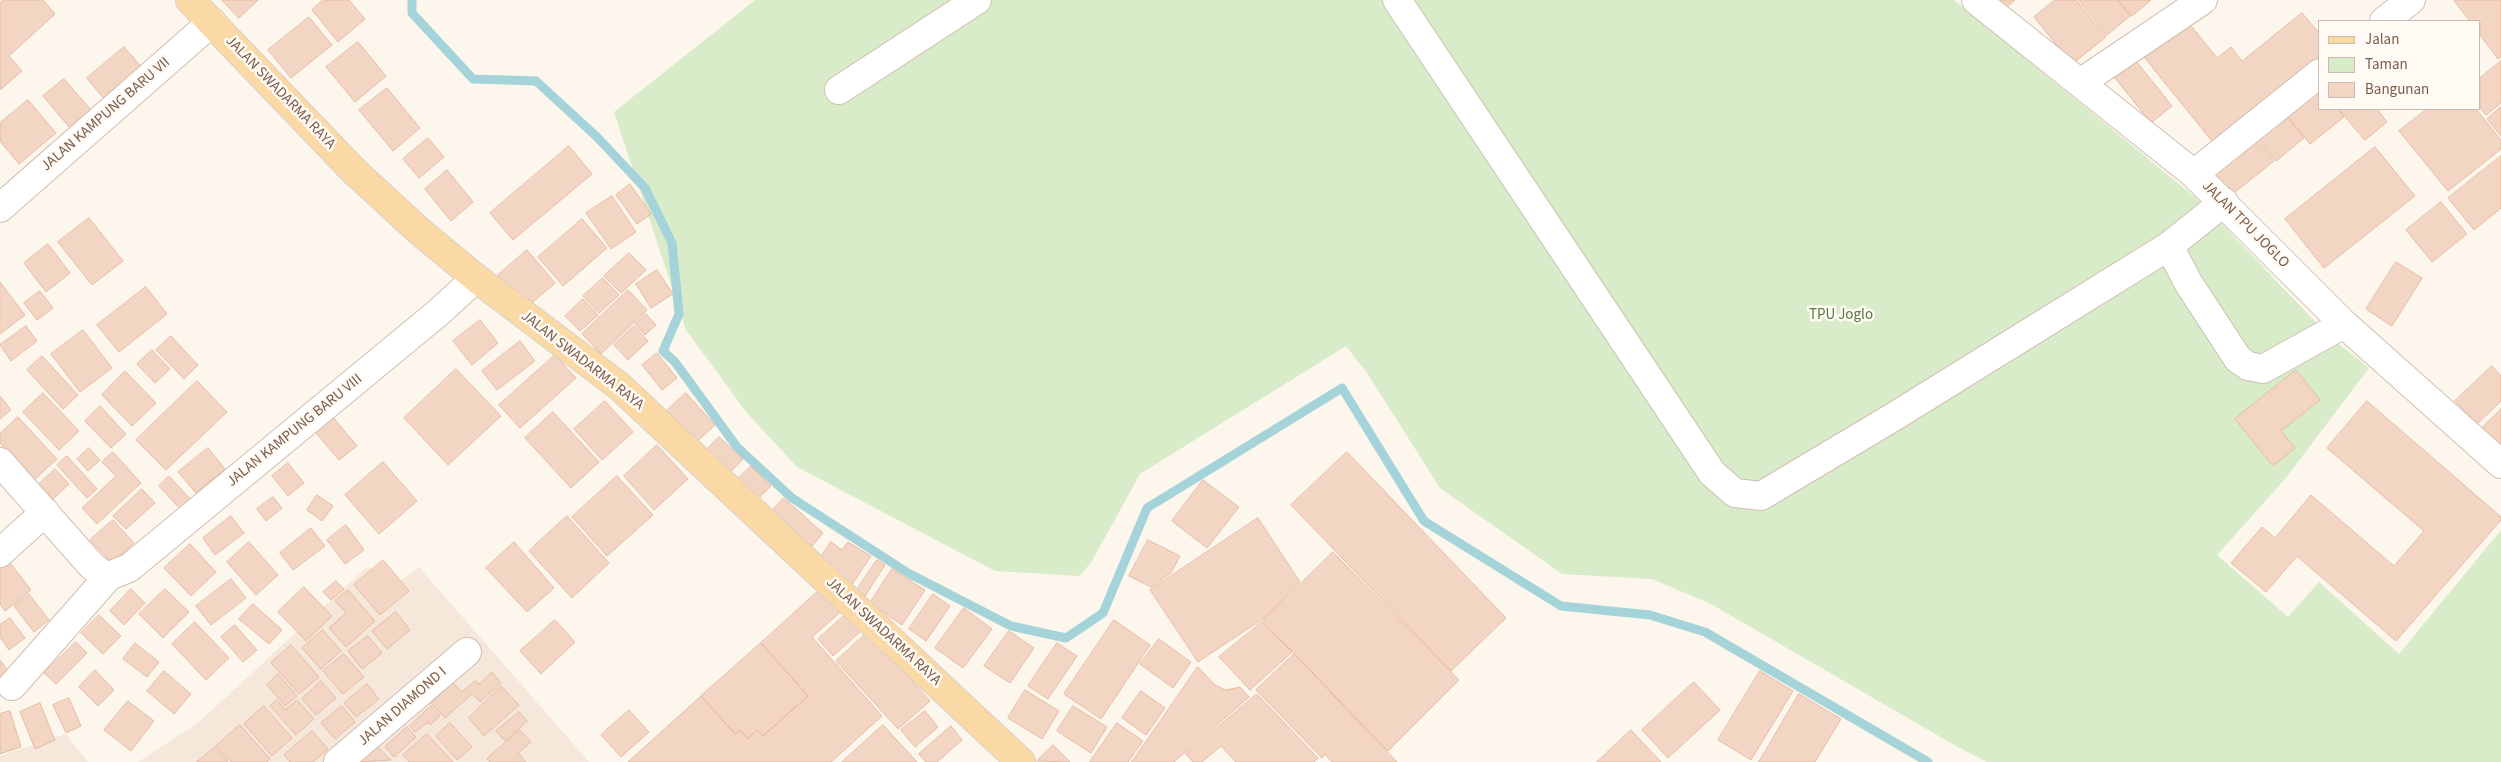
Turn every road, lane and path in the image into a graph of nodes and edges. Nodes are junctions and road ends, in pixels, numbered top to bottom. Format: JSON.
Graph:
{"nodes":[{"id":1,"x":976,"y":0,"type":"edge"},
{"id":2,"x":1398,"y":0,"type":"edge"},
{"id":3,"x":1976,"y":0,"type":"edge"},
{"id":4,"x":2203,"y":0,"type":"edge"},
{"id":5,"x":2411,"y":0,"type":"edge"},
{"id":6,"x":193,"y":1,"type":"edge"},
{"id":7,"x":2385,"y":20,"type":"edge"},
{"id":8,"x":212,"y":22,"type":"junction"},
{"id":9,"x":2318,"y":75,"type":"edge"},
{"id":10,"x":2080,"y":83,"type":"junction"},
{"id":11,"x":839,"y":90,"type":"dead end"},
{"id":12,"x":2194,"y":174,"type":"junction"},
{"id":13,"x":2224,"y":202,"type":"junction"},
{"id":14,"x":0,"y":208,"type":"edge"},
{"id":15,"x":2169,"y":246,"type":"junction"},
{"id":16,"x":476,"y":278,"type":"junction"},
{"id":17,"x":2344,"y":324,"type":"junction"},
{"id":18,"x":0,"y":462,"type":"edge"},
{"id":19,"x":2501,"y":464,"type":"edge"},
{"id":20,"x":45,"y":512,"type":"junction"},
{"id":21,"x":0,"y":553,"type":"edge"},
{"id":22,"x":109,"y":576,"type":"junction"},
{"id":23,"x":467,"y":652,"type":"dead end"},
{"id":24,"x":12,"y":686,"type":"dead end"},
{"id":25,"x":338,"y":762,"type":"edge"},
{"id":26,"x":1021,"y":762,"type":"edge"}],
"edges":[{"from":1,"to":11,"type":"street"},
{"from":2,"to":15,"type":"street"},
{"from":3,"to":10,"type":"street","name":"JALAN TPU JOGLO"},
{"from":4,"to":10,"type":"street"},
{"from":5,"to":7,"type":"street"},
{"from":6,"to":8,"type":"main road","name":"JALAN SWADARMA RAYA"},
{"from":8,"to":14,"type":"street","name":"JALAN KAMPUNG BARU VII"},
{"from":8,"to":16,"type":"main road","name":"JALAN SWADARMA RAYA"},
{"from":9,"to":12,"type":"street"},
{"from":10,"to":12,"type":"street","name":"JALAN TPU JOGLO"},
{"from":12,"to":13,"type":"street","name":"JALAN TPU JOGLO"},
{"from":13,"to":15,"type":"street"},
{"from":13,"to":17,"type":"street","name":"JALAN TPU JOGLO"},
{"from":15,"to":17,"type":"street"},
{"from":16,"to":22,"type":"street","name":"JALAN KAMPUNG BARU VIII"},
{"from":16,"to":26,"type":"main road","name":"JALAN SWADARMA RAYA"},
{"from":17,"to":19,"type":"street","name":"JALAN TPU JOGLO"},
{"from":18,"to":20,"type":"street"},
{"from":20,"to":21,"type":"street"},
{"from":20,"to":22,"type":"street"},
{"from":22,"to":24,"type":"street"},
{"from":23,"to":25,"type":"street","name":"JALAN DIAMOND I"}]}
